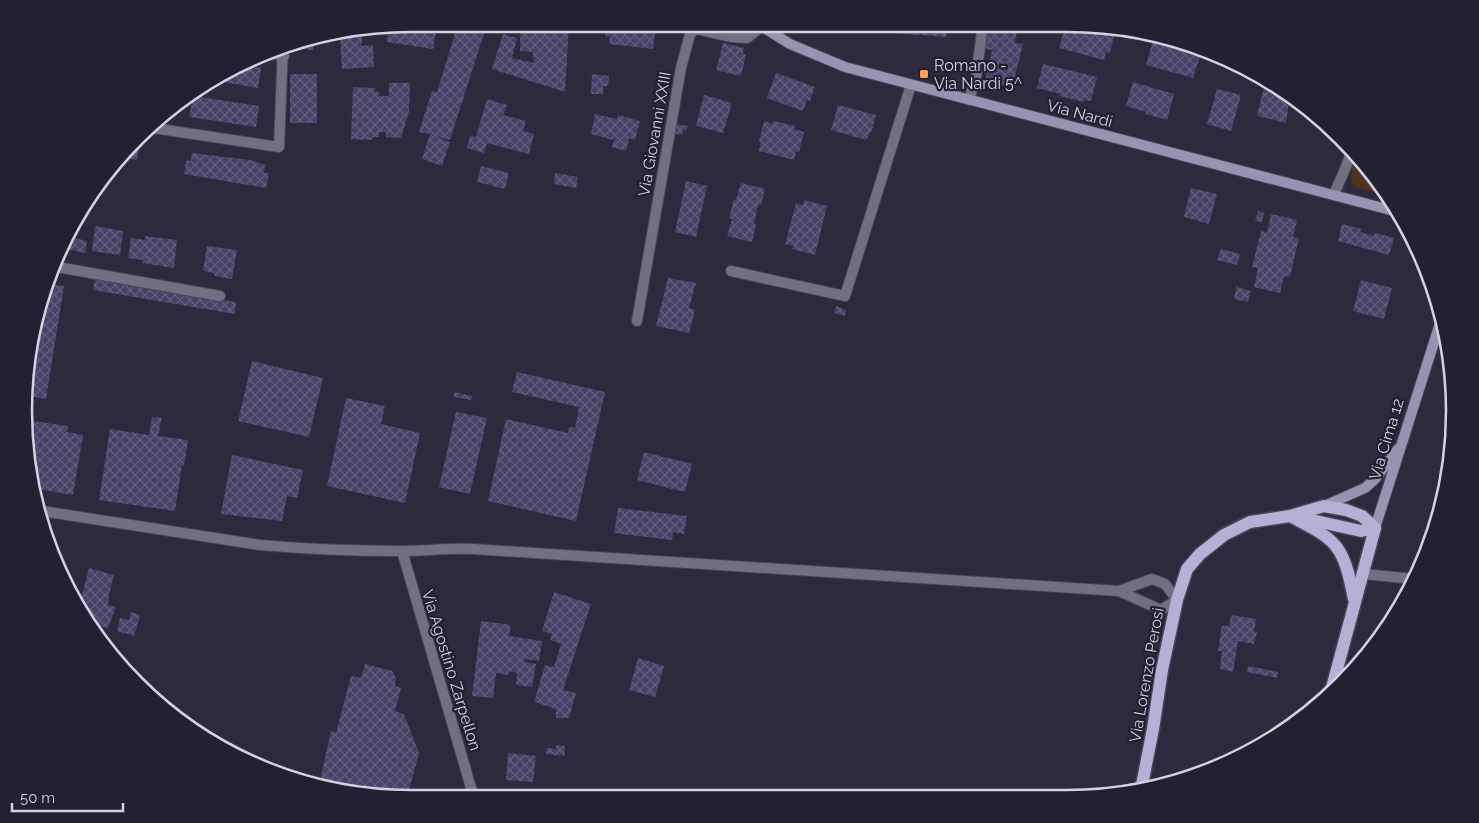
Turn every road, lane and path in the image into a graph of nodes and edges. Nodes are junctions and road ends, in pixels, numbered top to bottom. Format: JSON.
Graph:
{"nodes":[{"id":1,"x":692,"y":32,"type":"edge"},
{"id":2,"x":710,"y":32,"type":"edge"},
{"id":3,"x":753,"y":32,"type":"edge"},
{"id":4,"x":770,"y":32,"type":"edge"},
{"id":5,"x":982,"y":32,"type":"edge"},
{"id":6,"x":284,"y":55,"type":"edge"},
{"id":7,"x":911,"y":85,"type":"junction"},
{"id":8,"x":969,"y":100,"type":"junction"},
{"id":9,"x":160,"y":129,"type":"edge"},
{"id":10,"x":1349,"y":159,"type":"edge"},
{"id":11,"x":1334,"y":194,"type":"junction"},
{"id":12,"x":1388,"y":209,"type":"edge"},
{"id":13,"x":60,"y":268,"type":"edge"},
{"id":14,"x":731,"y":271,"type":"dead end"},
{"id":15,"x":220,"y":296,"type":"dead end"},
{"id":16,"x":637,"y":322,"type":"dead end"},
{"id":17,"x":1438,"y":331,"type":"edge"},
{"id":18,"x":1402,"y":444,"type":"junction"},
{"id":19,"x":1324,"y":506,"type":"junction"},
{"id":20,"x":46,"y":512,"type":"edge"},
{"id":21,"x":1290,"y":516,"type":"junction"},
{"id":22,"x":1376,"y":528,"type":"junction"},
{"id":23,"x":402,"y":551,"type":"junction"},
{"id":24,"x":1363,"y":574,"type":"junction"},
{"id":25,"x":1407,"y":578,"type":"edge"},
{"id":26,"x":1118,"y":591,"type":"junction"},
{"id":27,"x":1176,"y":600,"type":"junction"},
{"id":28,"x":1354,"y":602,"type":"junction"},
{"id":29,"x":1334,"y":680,"type":"edge"},
{"id":30,"x":1143,"y":783,"type":"edge"},
{"id":31,"x":472,"y":790,"type":"edge"}],
"edges":[{"from":1,"to":16,"type":"street","name":"Via Giovanni XXIII"},
{"from":2,"to":3,"type":"street","name":"Via Giovanni XXIII"},
{"from":4,"to":7,"type":"main road","name":"Via Nardi"},
{"from":5,"to":8,"type":"street"},
{"from":6,"to":9,"type":"street"},
{"from":7,"to":8,"type":"main road","name":"Via Nardi"},
{"from":7,"to":14,"type":"street"},
{"from":8,"to":11,"type":"main road","name":"Via Nardi"},
{"from":10,"to":11,"type":"street"},
{"from":11,"to":12,"type":"main road","name":"Via Nardi"},
{"from":13,"to":15,"type":"street"},
{"from":17,"to":18,"type":"main road","name":"Via Cima 12"},
{"from":18,"to":19,"type":"main road"},
{"from":18,"to":22,"type":"main road","name":"Via Cima 12"},
{"from":19,"to":21,"type":"main road"},
{"from":19,"to":22,"type":"main road"},
{"from":20,"to":23,"type":"street"},
{"from":21,"to":22,"type":"main road"},
{"from":21,"to":27,"type":"main road"},
{"from":21,"to":28,"type":"main road"},
{"from":22,"to":24,"type":"main road","name":"Via Cima 12"},
{"from":23,"to":26,"type":"street"},
{"from":23,"to":31,"type":"street","name":"Via Agostino Zarpellon"},
{"from":24,"to":25,"type":"street"},
{"from":24,"to":28,"type":"main road","name":"Via Cima 12"},
{"from":26,"to":27,"type":"street","name":"Via Lorenzo Perosi"},
{"from":26,"to":27,"type":"street"},
{"from":27,"to":30,"type":"main road","name":"Via Lorenzo Perosi"},
{"from":28,"to":29,"type":"main road","name":"Via Cima 12"}]}
